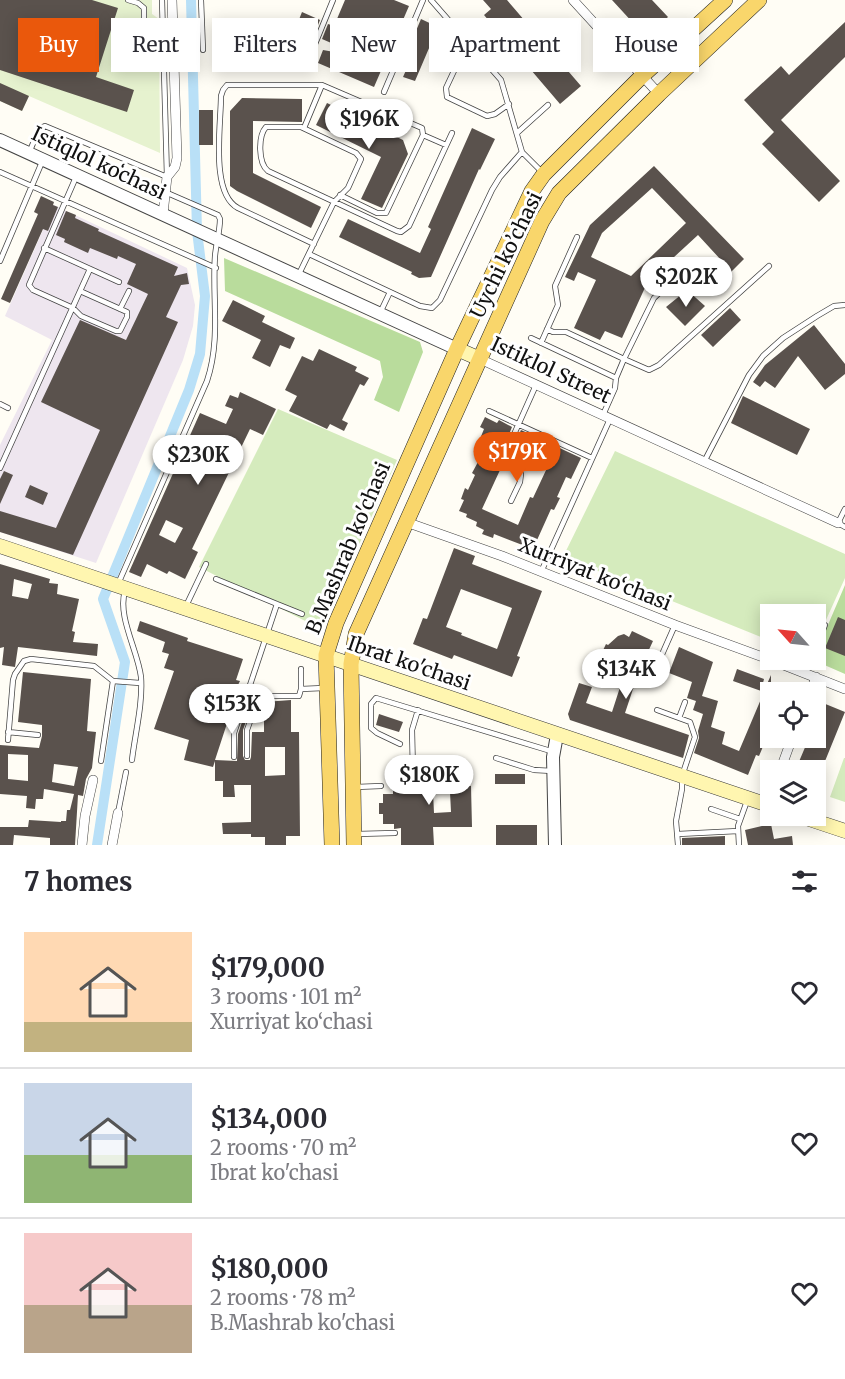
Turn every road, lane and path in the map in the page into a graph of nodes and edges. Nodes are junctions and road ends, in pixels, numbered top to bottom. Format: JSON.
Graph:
{"nodes":[{"id":1,"x":128,"y":0,"type":"edge"},
{"id":2,"x":162,"y":0,"type":"edge"},
{"id":3,"x":172,"y":0,"type":"edge"},
{"id":4,"x":201,"y":0,"type":"edge"},
{"id":5,"x":333,"y":0,"type":"edge"},
{"id":6,"x":423,"y":0,"type":"edge"},
{"id":7,"x":431,"y":0,"type":"edge"},
{"id":8,"x":573,"y":0,"type":"edge"},
{"id":9,"x":725,"y":0,"type":"edge"},
{"id":10,"x":759,"y":0,"type":"edge"},
{"id":11,"x":135,"y":1,"type":"edge"},
{"id":12,"x":144,"y":18,"type":"edge"},
{"id":13,"x":447,"y":18,"type":"edge"},
{"id":14,"x":318,"y":37,"type":"edge"},
{"id":15,"x":203,"y":50,"type":"dead end"},
{"id":16,"x":453,"y":72,"type":"edge"},
{"id":17,"x":494,"y":72,"type":"edge"},
{"id":18,"x":642,"y":76,"type":"junction"},
{"id":19,"x":322,"y":85,"type":"junction"},
{"id":20,"x":384,"y":92,"type":"dead end"},
{"id":21,"x":659,"y":94,"type":"junction"},
{"id":22,"x":509,"y":104,"type":"junction"},
{"id":23,"x":548,"y":105,"type":"dead end"},
{"id":24,"x":304,"y":128,"type":"junction"},
{"id":25,"x":452,"y":133,"type":"dead end"},
{"id":26,"x":517,"y":133,"type":"junction"},
{"id":27,"x":423,"y":135,"type":"junction"},
{"id":28,"x":0,"y":140,"type":"edge"},
{"id":29,"x":446,"y":146,"type":"junction"},
{"id":30,"x":522,"y":152,"type":"junction"},
{"id":31,"x":29,"y":153,"type":"junction"},
{"id":32,"x":43,"y":159,"type":"junction"},
{"id":33,"x":0,"y":172,"type":"edge"},
{"id":34,"x":544,"y":174,"type":"junction"},
{"id":35,"x":77,"y":175,"type":"junction"},
{"id":36,"x":167,"y":177,"type":"junction"},
{"id":37,"x":31,"y":186,"type":"junction"},
{"id":38,"x":165,"y":192,"type":"junction"},
{"id":39,"x":340,"y":195,"type":"junction"},
{"id":40,"x":65,"y":201,"type":"junction"},
{"id":41,"x":334,"y":202,"type":"junction"},
{"id":42,"x":163,"y":214,"type":"junction"},
{"id":43,"x":577,"y":237,"type":"dead end"},
{"id":44,"x":217,"y":239,"type":"junction"},
{"id":45,"x":314,"y":244,"type":"junction"},
{"id":46,"x":44,"y":248,"type":"junction"},
{"id":47,"x":309,"y":254,"type":"junction"},
{"id":48,"x":0,"y":261,"type":"edge"},
{"id":49,"x":769,"y":266,"type":"dead end"},
{"id":50,"x":214,"y":267,"type":"junction"},
{"id":51,"x":686,"y":267,"type":"dead end"},
{"id":52,"x":90,"y":269,"type":"junction"},
{"id":53,"x":298,"y":276,"type":"junction"},
{"id":54,"x":119,"y":282,"type":"dead end"},
{"id":55,"x":80,"y":291,"type":"junction"},
{"id":56,"x":129,"y":291,"type":"dead end"},
{"id":57,"x":390,"y":292,"type":"junction"},
{"id":58,"x":845,"y":306,"type":"edge"},
{"id":59,"x":73,"y":308,"type":"junction"},
{"id":60,"x":120,"y":309,"type":"junction"},
{"id":61,"x":380,"y":314,"type":"junction"},
{"id":62,"x":547,"y":329,"type":"junction"},
{"id":63,"x":531,"y":338,"type":"dead end"},
{"id":64,"x":541,"y":343,"type":"junction"},
{"id":65,"x":457,"y":349,"type":"junction"},
{"id":66,"x":480,"y":359,"type":"junction"},
{"id":67,"x":624,"y":359,"type":"junction"},
{"id":68,"x":616,"y":378,"type":"junction"},
{"id":69,"x":536,"y":385,"type":"junction"},
{"id":70,"x":0,"y":404,"type":"edge"},
{"id":71,"x":8,"y":408,"type":"dead end"},
{"id":72,"x":489,"y":411,"type":"dead end"},
{"id":73,"x":606,"y":417,"type":"junction"},
{"id":74,"x":518,"y":424,"type":"junction"},
{"id":75,"x":592,"y":459,"type":"junction"},
{"id":76,"x":704,"y":462,"type":"junction"},
{"id":77,"x":0,"y":468,"type":"edge"},
{"id":78,"x":512,"y":501,"type":"dead end"},
{"id":79,"x":845,"y":509,"type":"edge"},
{"id":80,"x":406,"y":522,"type":"junction"},
{"id":81,"x":841,"y":525,"type":"edge"},
{"id":82,"x":0,"y":546,"type":"edge"},
{"id":83,"x":206,"y":564,"type":"dead end"},
{"id":84,"x":541,"y":572,"type":"junction"},
{"id":85,"x":216,"y":579,"type":"dead end"},
{"id":86,"x":119,"y":586,"type":"junction"},
{"id":87,"x":277,"y":604,"type":"junction"},
{"id":88,"x":185,"y":608,"type":"junction"},
{"id":89,"x":302,"y":614,"type":"dead end"},
{"id":90,"x":675,"y":625,"type":"junction"},
{"id":91,"x":266,"y":635,"type":"junction"},
{"id":92,"x":326,"y":655,"type":"junction"},
{"id":93,"x":760,"y":656,"type":"edge"},
{"id":94,"x":351,"y":664,"type":"junction"},
{"id":95,"x":656,"y":668,"type":"dead end"},
{"id":96,"x":301,"y":669,"type":"dead end"},
{"id":97,"x":798,"y":670,"type":"edge"},
{"id":98,"x":807,"y":670,"type":"edge"},
{"id":99,"x":806,"y":673,"type":"junction"},
{"id":100,"x":816,"y":678,"type":"junction"},
{"id":101,"x":115,"y":682,"type":"junction"},
{"id":102,"x":814,"y":682,"type":"edge"},
{"id":103,"x":138,"y":683,"type":"junction"},
{"id":104,"x":301,"y":688,"type":"junction"},
{"id":105,"x":327,"y":688,"type":"junction"},
{"id":106,"x":845,"y":689,"type":"edge"},
{"id":107,"x":685,"y":702,"type":"dead end"},
{"id":108,"x":418,"y":710,"type":"junction"},
{"id":109,"x":657,"y":711,"type":"dead end"},
{"id":110,"x":680,"y":718,"type":"junction"},
{"id":111,"x":8,"y":732,"type":"junction"},
{"id":112,"x":38,"y":735,"type":"dead end"},
{"id":113,"x":557,"y":735,"type":"junction"},
{"id":114,"x":8,"y":740,"type":"dead end"},
{"id":115,"x":399,"y":744,"type":"dead end"},
{"id":116,"x":554,"y":752,"type":"junction"},
{"id":117,"x":247,"y":756,"type":"dead end"},
{"id":118,"x":234,"y":757,"type":"dead end"},
{"id":119,"x":496,"y":759,"type":"dead end"},
{"id":120,"x":132,"y":760,"type":"dead end"},
{"id":121,"x":101,"y":761,"type":"dead end"},
{"id":122,"x":553,"y":771,"type":"junction"},
{"id":123,"x":126,"y":772,"type":"dead end"},
{"id":124,"x":412,"y":772,"type":"dead end"},
{"id":125,"x":682,"y":776,"type":"junction"},
{"id":126,"x":93,"y":780,"type":"dead end"},
{"id":127,"x":381,"y":786,"type":"dead end"},
{"id":128,"x":353,"y":787,"type":"junction"},
{"id":129,"x":747,"y":798,"type":"junction"},
{"id":130,"x":760,"y":800,"type":"edge"},
{"id":131,"x":711,"y":809,"type":"dead end"},
{"id":132,"x":118,"y":813,"type":"joint"},
{"id":133,"x":740,"y":819,"type":"junction"},
{"id":134,"x":826,"y":825,"type":"edge"},
{"id":135,"x":738,"y":831,"type":"junction"},
{"id":136,"x":845,"y":831,"type":"edge"},
{"id":137,"x":395,"y":833,"type":"dead end"},
{"id":138,"x":678,"y":834,"type":"junction"},
{"id":139,"x":354,"y":839,"type":"edge"},
{"id":140,"x":82,"y":845,"type":"edge"},
{"id":141,"x":112,"y":845,"type":"edge"},
{"id":142,"x":332,"y":845,"type":"edge"},
{"id":143,"x":555,"y":845,"type":"edge"},
{"id":144,"x":678,"y":845,"type":"edge"},
{"id":145,"x":739,"y":845,"type":"edge"}],
"edges":[{"from":1,"to":11,"type":"lane"},
{"from":2,"to":36,"type":"lane"},
{"from":3,"to":36,"type":"street"},
{"from":4,"to":15,"type":"lane"},
{"from":5,"to":14,"type":"lane"},
{"from":6,"to":20,"type":"lane"},
{"from":7,"to":13,"type":"lane"},
{"from":8,"to":18,"type":"street"},
{"from":9,"to":18,"type":"main road","name":"Uychi ko’chasi"},
{"from":10,"to":21,"type":"main road","name":"Uychi ko’chasi"},
{"from":11,"to":12,"type":"lane"},
{"from":16,"to":22,"type":"lane"},
{"from":17,"to":22,"type":"lane"},
{"from":18,"to":21,"type":"street"},
{"from":18,"to":34,"type":"main road","name":"Uychi ko’chasi"},
{"from":19,"to":24,"type":"lane"},
{"from":19,"to":27,"type":"lane"},
{"from":19,"to":45,"type":"lane"},
{"from":21,"to":66,"type":"main road","name":"Uychi ko’chasi"},
{"from":22,"to":26,"type":"lane"},
{"from":23,"to":26,"type":"lane"},
{"from":24,"to":39,"type":"lane"},
{"from":24,"to":41,"type":"lane"},
{"from":25,"to":29,"type":"lane"},
{"from":26,"to":30,"type":"lane"},
{"from":27,"to":29,"type":"lane"},
{"from":27,"to":39,"type":"lane"},
{"from":28,"to":31,"type":"street","name":"Istiqlol koʻchasi"},
{"from":29,"to":41,"type":"lane"},
{"from":30,"to":34,"type":"lane"},
{"from":30,"to":57,"type":"lane"},
{"from":31,"to":32,"type":"street","name":"Istiqlol koʻchasi"},
{"from":31,"to":36,"type":"lane"},
{"from":32,"to":35,"type":"street","name":"Istiqlol koʻchasi"},
{"from":32,"to":37,"type":"lane"},
{"from":33,"to":37,"type":"lane"},
{"from":34,"to":65,"type":"main road","name":"Uychi ko’chasi"},
{"from":35,"to":40,"type":"lane"},
{"from":35,"to":42,"type":"street","name":"Istiqlol koʻchasi"},
{"from":36,"to":38,"type":"street"},
{"from":37,"to":40,"type":"lane"},
{"from":37,"to":48,"type":"lane"},
{"from":38,"to":42,"type":"street"},
{"from":38,"to":44,"type":"lane"},
{"from":39,"to":41,"type":"lane"},
{"from":40,"to":46,"type":"lane"},
{"from":40,"to":50,"type":"lane"},
{"from":41,"to":45,"type":"lane"},
{"from":42,"to":44,"type":"street","name":"Istiqlol koʻchasi"},
{"from":43,"to":62,"type":"lane"},
{"from":44,"to":50,"type":"lane"},
{"from":44,"to":53,"type":"street","name":"Istiklol Street"},
{"from":45,"to":47,"type":"lane"},
{"from":46,"to":52,"type":"lane"},
{"from":46,"to":59,"type":"lane"},
{"from":47,"to":53,"type":"lane"},
{"from":47,"to":57,"type":"lane"},
{"from":49,"to":67,"type":"lane"},
{"from":50,"to":86,"type":"lane"},
{"from":51,"to":67,"type":"lane"},
{"from":52,"to":54,"type":"lane"},
{"from":52,"to":55,"type":"lane"},
{"from":53,"to":61,"type":"street","name":"Istiklol Street"},
{"from":55,"to":59,"type":"lane"},
{"from":55,"to":60,"type":"lane"},
{"from":56,"to":60,"type":"lane"},
{"from":57,"to":61,"type":"lane"},
{"from":58,"to":76,"type":"lane"},
{"from":59,"to":60,"type":"lane"},
{"from":59,"to":77,"type":"lane"},
{"from":61,"to":65,"type":"street","name":"Istiklol Street"},
{"from":62,"to":64,"type":"lane"},
{"from":62,"to":67,"type":"lane"},
{"from":63,"to":64,"type":"lane"},
{"from":64,"to":68,"type":"lane"},
{"from":65,"to":66,"type":"main road","name":"Istiklol Street"},
{"from":65,"to":92,"type":"main road","name":"B.Mashrab ko'chasi"},
{"from":66,"to":69,"type":"street","name":"Istiklol Street"},
{"from":66,"to":80,"type":"main road","name":"B.Mashrab ko'chasi"},
{"from":67,"to":68,"type":"lane"},
{"from":68,"to":73,"type":"lane"},
{"from":69,"to":73,"type":"street","name":"Istiklol Street"},
{"from":69,"to":74,"type":"lane"},
{"from":70,"to":71,"type":"lane"},
{"from":72,"to":74,"type":"lane"},
{"from":73,"to":75,"type":"lane"},
{"from":73,"to":76,"type":"street","name":"Istiklol Street"},
{"from":74,"to":75,"type":"lane"},
{"from":74,"to":78,"type":"lane"},
{"from":75,"to":84,"type":"lane"},
{"from":76,"to":81,"type":"street","name":"Istiklol Street"},
{"from":79,"to":81,"type":"lane"},
{"from":80,"to":84,"type":"street","name":"Xurriyat ko‘chasi"},
{"from":80,"to":94,"type":"main road","name":"B.Mashrab ko'chasi"},
{"from":82,"to":86,"type":"main road","name":"Ibrat ko'chasi"},
{"from":83,"to":88,"type":"lane"},
{"from":84,"to":90,"type":"street","name":"Xurriyat ko‘chasi"},
{"from":85,"to":87,"type":"lane"},
{"from":86,"to":88,"type":"main road","name":"Ibrat ko'chasi"},
{"from":86,"to":103,"type":"lane"},
{"from":87,"to":89,"type":"lane"},
{"from":87,"to":91,"type":"lane"},
{"from":88,"to":91,"type":"main road","name":"Ibrat ko'chasi"},
{"from":90,"to":93,"type":"street","name":"Xurriyat ko‘chasi"},
{"from":90,"to":95,"type":"lane"},
{"from":91,"to":92,"type":"main road","name":"Ibrat ko'chasi"},
{"from":91,"to":118,"type":"lane"},
{"from":92,"to":94,"type":"main road","name":"Ibrat ko'chasi"},
{"from":92,"to":105,"type":"main road","name":"B.Mashrab ko'chasi"},
{"from":94,"to":113,"type":"main road","name":"Ibrat ko'chasi"},
{"from":94,"to":128,"type":"main road","name":"B.Mashrab ko'chasi"},
{"from":96,"to":104,"type":"lane"},
{"from":97,"to":99,"type":"street","name":"Xurriyat ko‘chasi"},
{"from":98,"to":99,"type":"lane"},
{"from":99,"to":100,"type":"street","name":"Xurriyat ko‘chasi"},
{"from":100,"to":102,"type":"street"},
{"from":100,"to":106,"type":"street","name":"Xurriyat ko‘chasi"},
{"from":101,"to":103,"type":"lane"},
{"from":101,"to":111,"type":"lane"},
{"from":101,"to":121,"type":"lane"},
{"from":103,"to":120,"type":"lane"},
{"from":104,"to":105,"type":"lane"},
{"from":104,"to":117,"type":"lane"},
{"from":105,"to":142,"type":"main road","name":"B.Mashrab ko'chasi"},
{"from":107,"to":110,"type":"lane"},
{"from":108,"to":115,"type":"lane"},
{"from":108,"to":116,"type":"lane"},
{"from":108,"to":124,"type":"lane"},
{"from":109,"to":110,"type":"lane"},
{"from":110,"to":125,"type":"lane"},
{"from":111,"to":112,"type":"lane"},
{"from":111,"to":114,"type":"lane"},
{"from":113,"to":116,"type":"street"},
{"from":113,"to":125,"type":"main road","name":"Ibrat ko'chasi"},
{"from":116,"to":122,"type":"street"},
{"from":119,"to":122,"type":"lane"},
{"from":122,"to":143,"type":"street"},
{"from":123,"to":132,"type":"lane"},
{"from":125,"to":129,"type":"main road","name":"Ibrat ko'chasi"},
{"from":125,"to":138,"type":"lane"},
{"from":126,"to":140,"type":"street"},
{"from":127,"to":128,"type":"lane"},
{"from":128,"to":139,"type":"main road","name":"B.Mashrab ko'chasi"},
{"from":129,"to":130,"type":"main road","name":"Ibrat ko'chasi"},
{"from":129,"to":133,"type":"lane"},
{"from":131,"to":133,"type":"lane"},
{"from":132,"to":141,"type":"street"},
{"from":133,"to":135,"type":"lane"},
{"from":134,"to":136,"type":"main road"},
{"from":135,"to":138,"type":"lane"},
{"from":135,"to":145,"type":"lane"},
{"from":137,"to":139,"type":"lane"},
{"from":138,"to":144,"type":"lane"}]}
